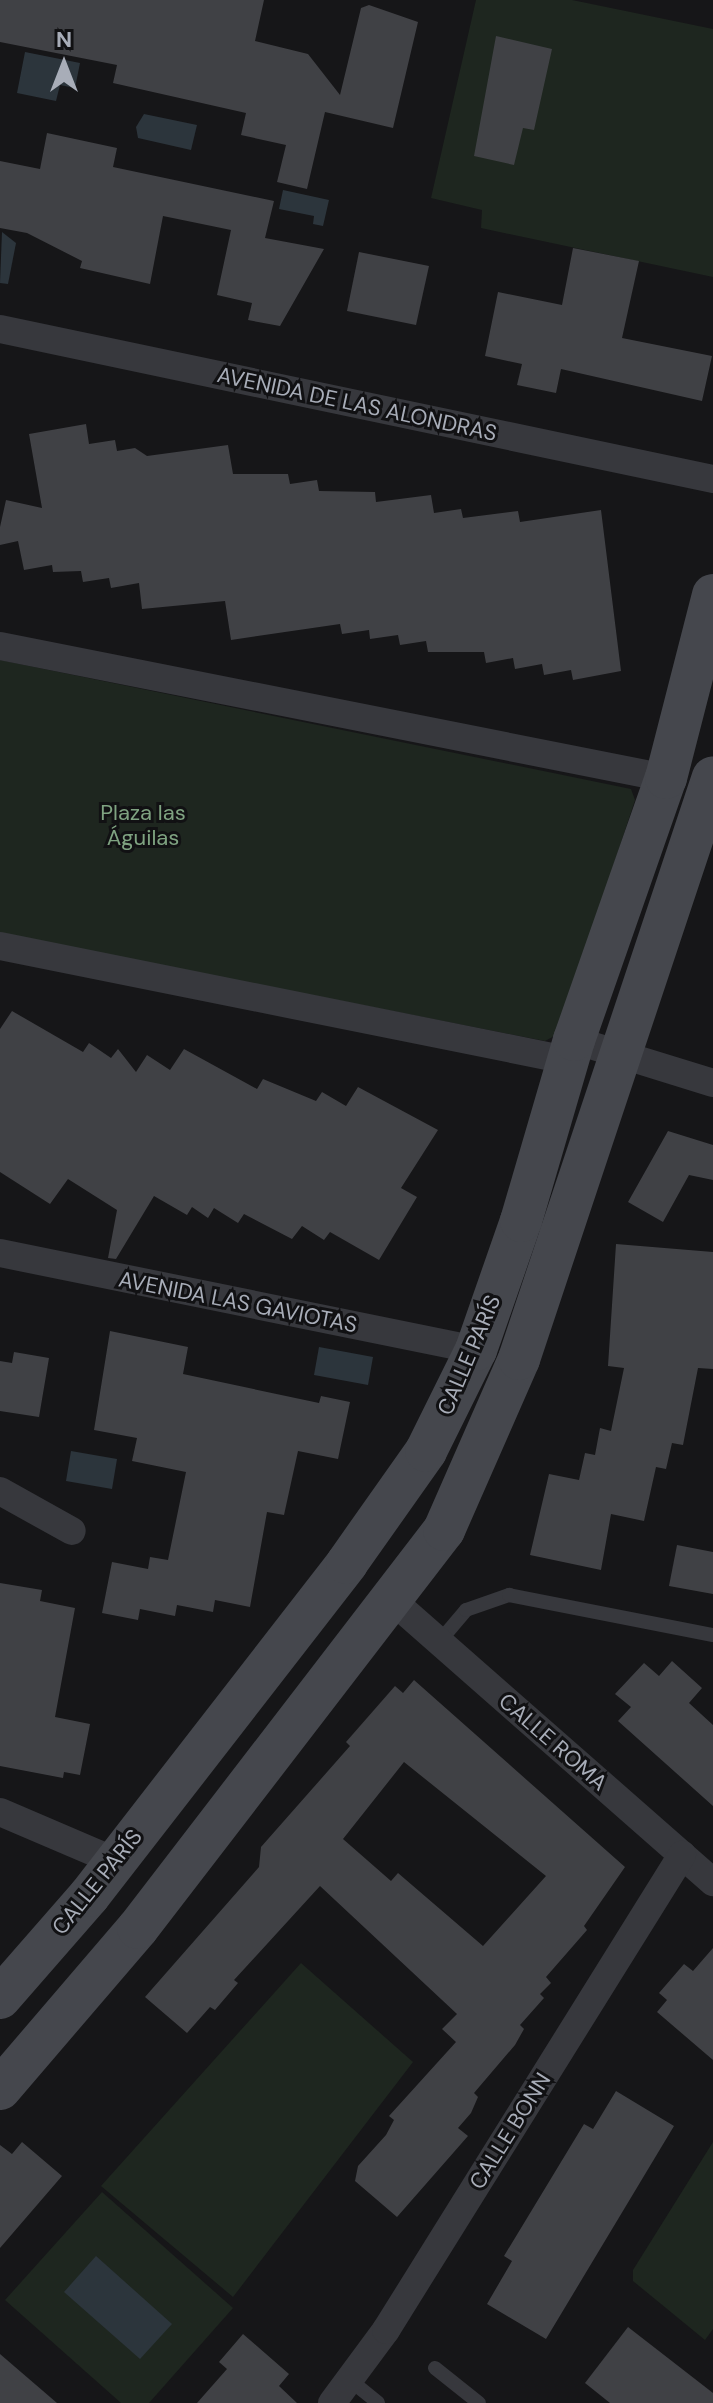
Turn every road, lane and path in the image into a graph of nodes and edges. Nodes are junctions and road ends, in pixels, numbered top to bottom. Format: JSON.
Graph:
{"nodes":[{"id":1,"x":0,"y":329,"type":"edge"},
{"id":2,"x":713,"y":479,"type":"edge"},
{"id":3,"x":713,"y":595,"type":"edge"},
{"id":4,"x":0,"y":646,"type":"edge"},
{"id":5,"x":666,"y":778,"type":"junction"},
{"id":6,"x":712,"y":781,"type":"edge"},
{"id":7,"x":0,"y":946,"type":"edge"},
{"id":8,"x":571,"y":1050,"type":"junction"},
{"id":9,"x":623,"y":1054,"type":"junction"},
{"id":10,"x":713,"y":1083,"type":"edge"},
{"id":11,"x":0,"y":1253,"type":"edge"},
{"id":12,"x":476,"y":1350,"type":"junction"},
{"id":13,"x":519,"y":1359,"type":"junction"},
{"id":14,"x":0,"y":1491,"type":"edge"},
{"id":15,"x":72,"y":1531,"type":"dead end"},
{"id":16,"x":347,"y":1563,"type":"junction"},
{"id":17,"x":393,"y":1601,"type":"junction"},
{"id":18,"x":713,"y":1635,"type":"edge"},
{"id":19,"x":439,"y":1642,"type":"junction"},
{"id":20,"x":0,"y":1812,"type":"edge"},
{"id":21,"x":682,"y":1855,"type":"junction"},
{"id":22,"x":101,"y":1862,"type":"junction"},
{"id":23,"x":713,"y":1882,"type":"edge"},
{"id":24,"x":164,"y":1893,"type":"junction"},
{"id":25,"x":0,"y":1998,"type":"edge"},
{"id":26,"x":0,"y":2089,"type":"edge"},
{"id":27,"x":435,"y":2368,"type":"dead end"},
{"id":28,"x":350,"y":2380,"type":"junction"},
{"id":29,"x":332,"y":2403,"type":"edge"},
{"id":30,"x":378,"y":2403,"type":"edge"},
{"id":31,"x":479,"y":2403,"type":"edge"}],
"edges":[{"from":1,"to":2,"type":"street","name":"AVENIDA DE LAS ALONDRAS"},
{"from":3,"to":5,"type":"main road","name":"CALLE PARÍS"},
{"from":4,"to":5,"type":"street"},
{"from":5,"to":6,"type":"main road"},
{"from":5,"to":8,"type":"main road","name":"CALLE PARÍS"},
{"from":6,"to":9,"type":"main road","name":"CALLE PARÍS"},
{"from":7,"to":8,"type":"street"},
{"from":8,"to":9,"type":"street"},
{"from":8,"to":12,"type":"main road","name":"CALLE PARÍS"},
{"from":9,"to":10,"type":"street"},
{"from":9,"to":13,"type":"main road","name":"CALLE PARÍS"},
{"from":11,"to":12,"type":"street","name":"AVENIDA LAS GAVIOTAS"},
{"from":12,"to":13,"type":"main road"},
{"from":12,"to":16,"type":"main road","name":"CALLE PARÍS"},
{"from":13,"to":17,"type":"main road","name":"CALLE PARÍS"},
{"from":14,"to":15,"type":"street"},
{"from":16,"to":17,"type":"main road"},
{"from":16,"to":22,"type":"main road","name":"CALLE PARÍS"},
{"from":17,"to":19,"type":"street","name":"CALLE ROMA"},
{"from":17,"to":24,"type":"main road","name":"CALLE PARÍS"},
{"from":18,"to":19,"type":"lane"},
{"from":19,"to":21,"type":"street","name":"CALLE ROMA"},
{"from":20,"to":22,"type":"street"},
{"from":21,"to":23,"type":"street","name":"CALLE ROMA"},
{"from":21,"to":28,"type":"street","name":"CALLE BONN"},
{"from":22,"to":24,"type":"main road"},
{"from":22,"to":25,"type":"main road","name":"CALLE PARÍS"},
{"from":24,"to":26,"type":"main road","name":"CALLE PARÍS"},
{"from":27,"to":31,"type":"lane"},
{"from":28,"to":29,"type":"street","name":"CALLE BONN"},
{"from":28,"to":30,"type":"lane"}]}
